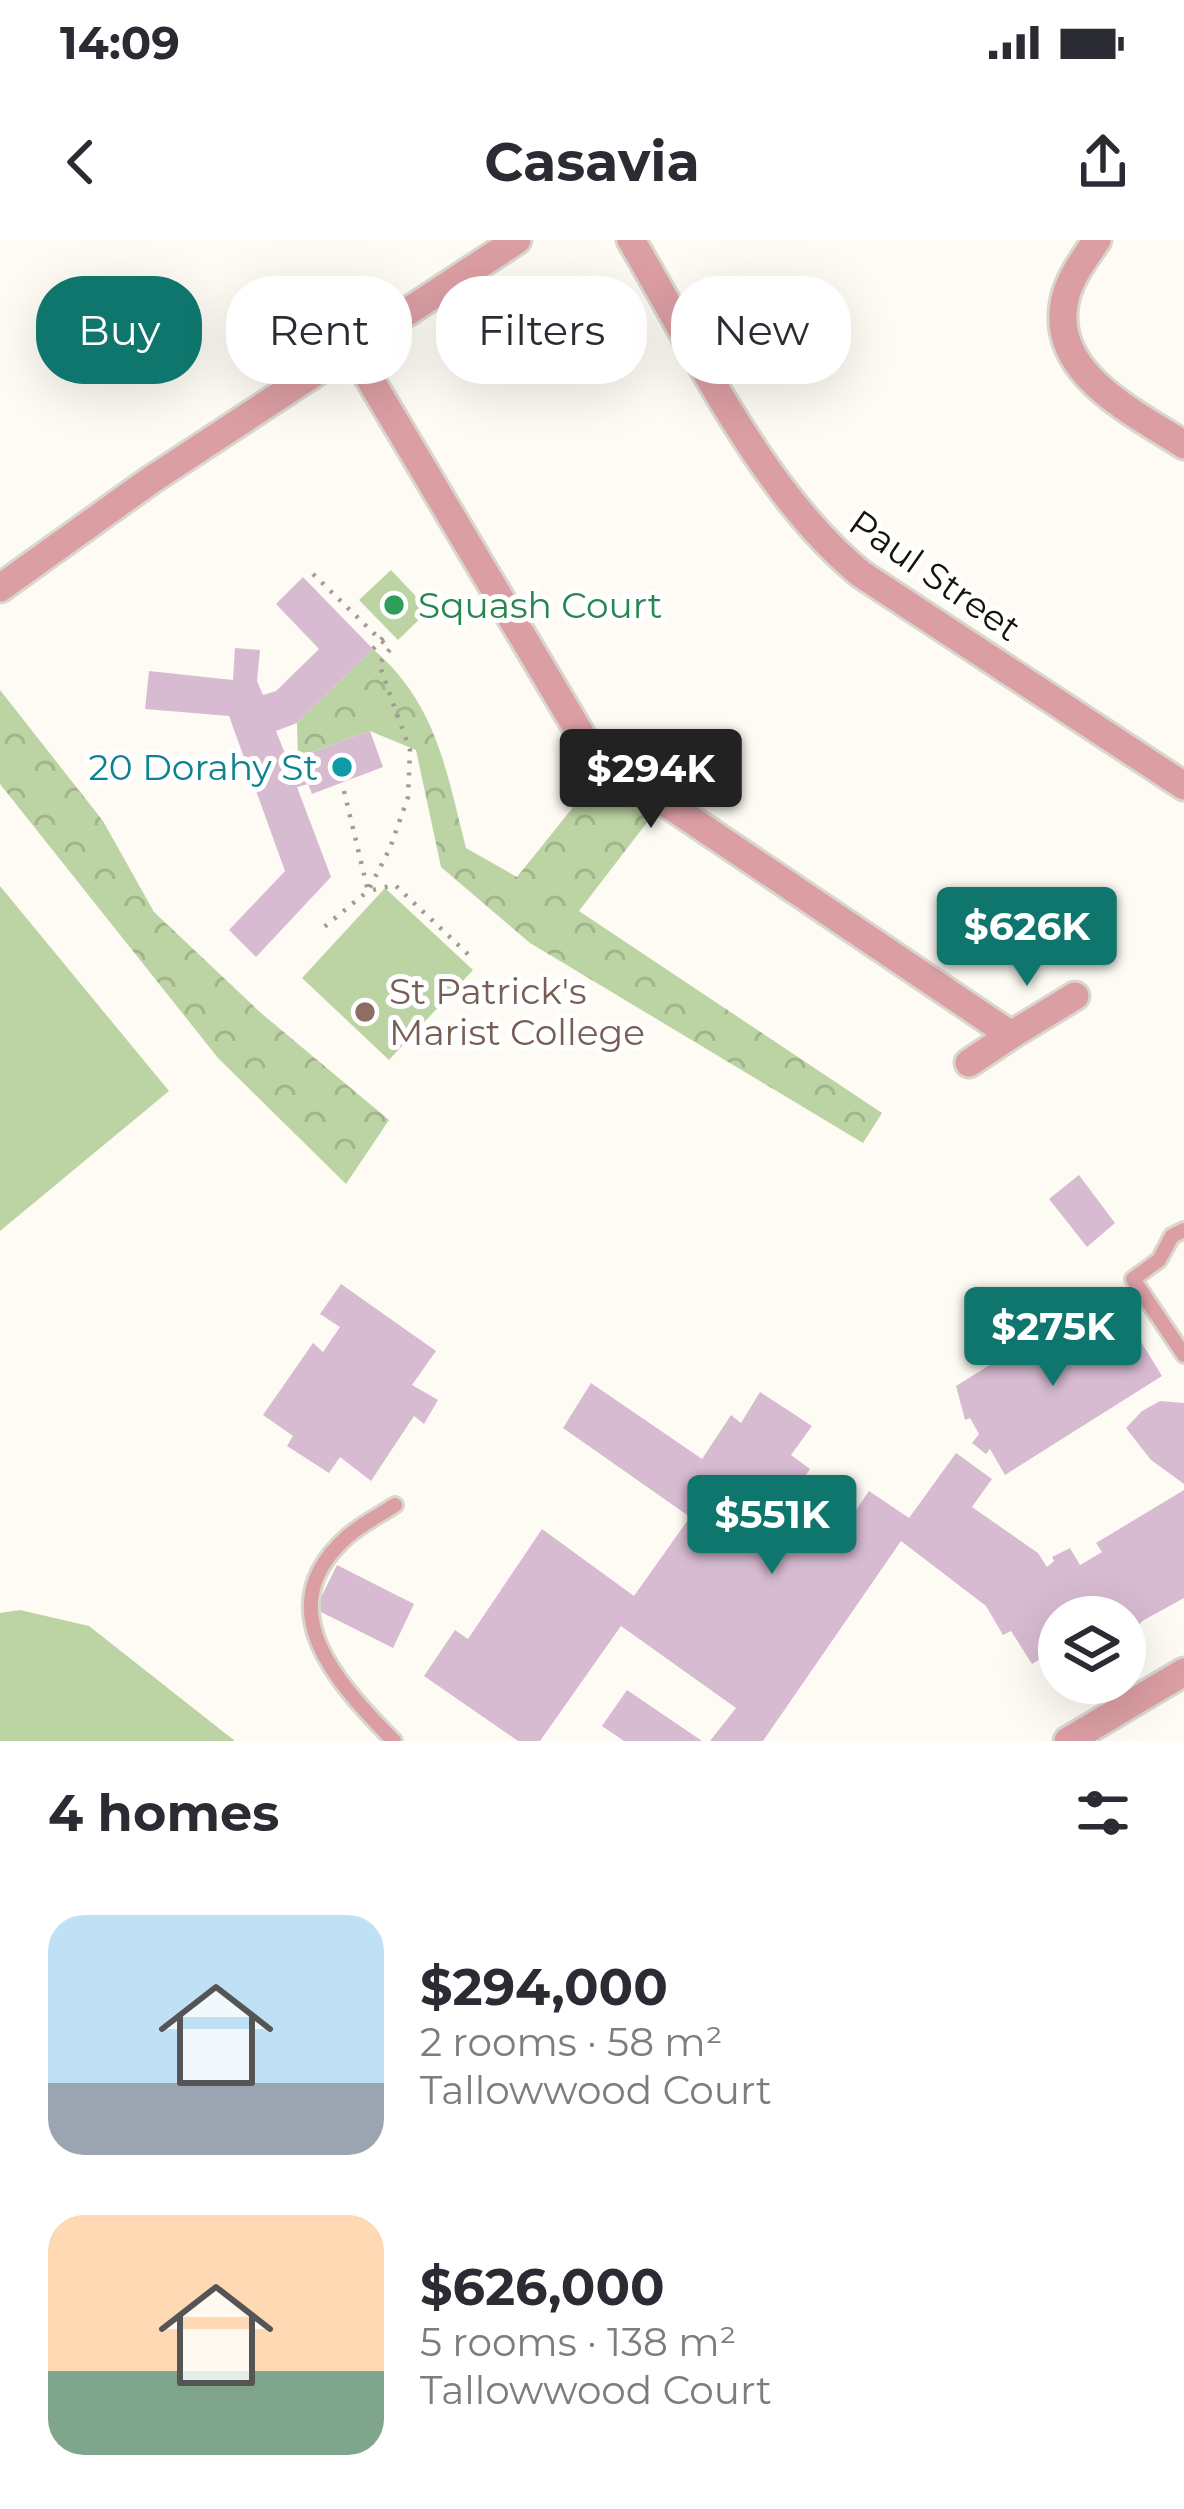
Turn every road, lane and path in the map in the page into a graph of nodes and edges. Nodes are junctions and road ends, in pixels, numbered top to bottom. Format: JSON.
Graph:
{"nodes":[{"id":1,"x":517,"y":240,"type":"edge"},
{"id":2,"x":631,"y":240,"type":"edge"},
{"id":3,"x":1097,"y":240,"type":"edge"},
{"id":4,"x":412,"y":309,"type":"edge"},
{"id":5,"x":298,"y":384,"type":"edge"},
{"id":6,"x":373,"y":384,"type":"edge"},
{"id":7,"x":1184,"y":445,"type":"edge"},
{"id":8,"x":313,"y":574,"type":"dead end"},
{"id":9,"x":0,"y":587,"type":"edge"},
{"id":10,"x":389,"y":631,"type":"dead end"},
{"id":11,"x":382,"y":638,"type":"junction"},
{"id":12,"x":373,"y":649,"type":"dead end"},
{"id":13,"x":1184,"y":786,"type":"edge"},
{"id":14,"x":344,"y":791,"type":"dead end"},
{"id":15,"x":368,"y":891,"type":"junction"},
{"id":16,"x":323,"y":928,"type":"dead end"},
{"id":17,"x":471,"y":957,"type":"dead end"},
{"id":18,"x":1075,"y":996,"type":"dead end"},
{"id":19,"x":1011,"y":1035,"type":"junction"},
{"id":20,"x":969,"y":1063,"type":"dead end"},
{"id":21,"x":1184,"y":1230,"type":"edge"},
{"id":22,"x":1184,"y":1355,"type":"edge"},
{"id":23,"x":395,"y":1504,"type":"dead end"},
{"id":24,"x":1184,"y":1672,"type":"edge"},
{"id":25,"x":394,"y":1741,"type":"edge"},
{"id":26,"x":1068,"y":1741,"type":"edge"}],
"edges":[{"from":1,"to":4,"type":"street"},
{"from":2,"to":13,"type":"street","name":"Paul Street"},
{"from":3,"to":7,"type":"street"},
{"from":5,"to":9,"type":"street"},
{"from":6,"to":19,"type":"street"},
{"from":8,"to":11,"type":"path"},
{"from":10,"to":11,"type":"path"},
{"from":11,"to":12,"type":"path"},
{"from":11,"to":15,"type":"path"},
{"from":14,"to":15,"type":"path"},
{"from":15,"to":16,"type":"path"},
{"from":15,"to":17,"type":"path"},
{"from":18,"to":19,"type":"street"},
{"from":19,"to":20,"type":"street"},
{"from":21,"to":22,"type":"lane"},
{"from":23,"to":25,"type":"lane"},
{"from":24,"to":26,"type":"street"}]}
